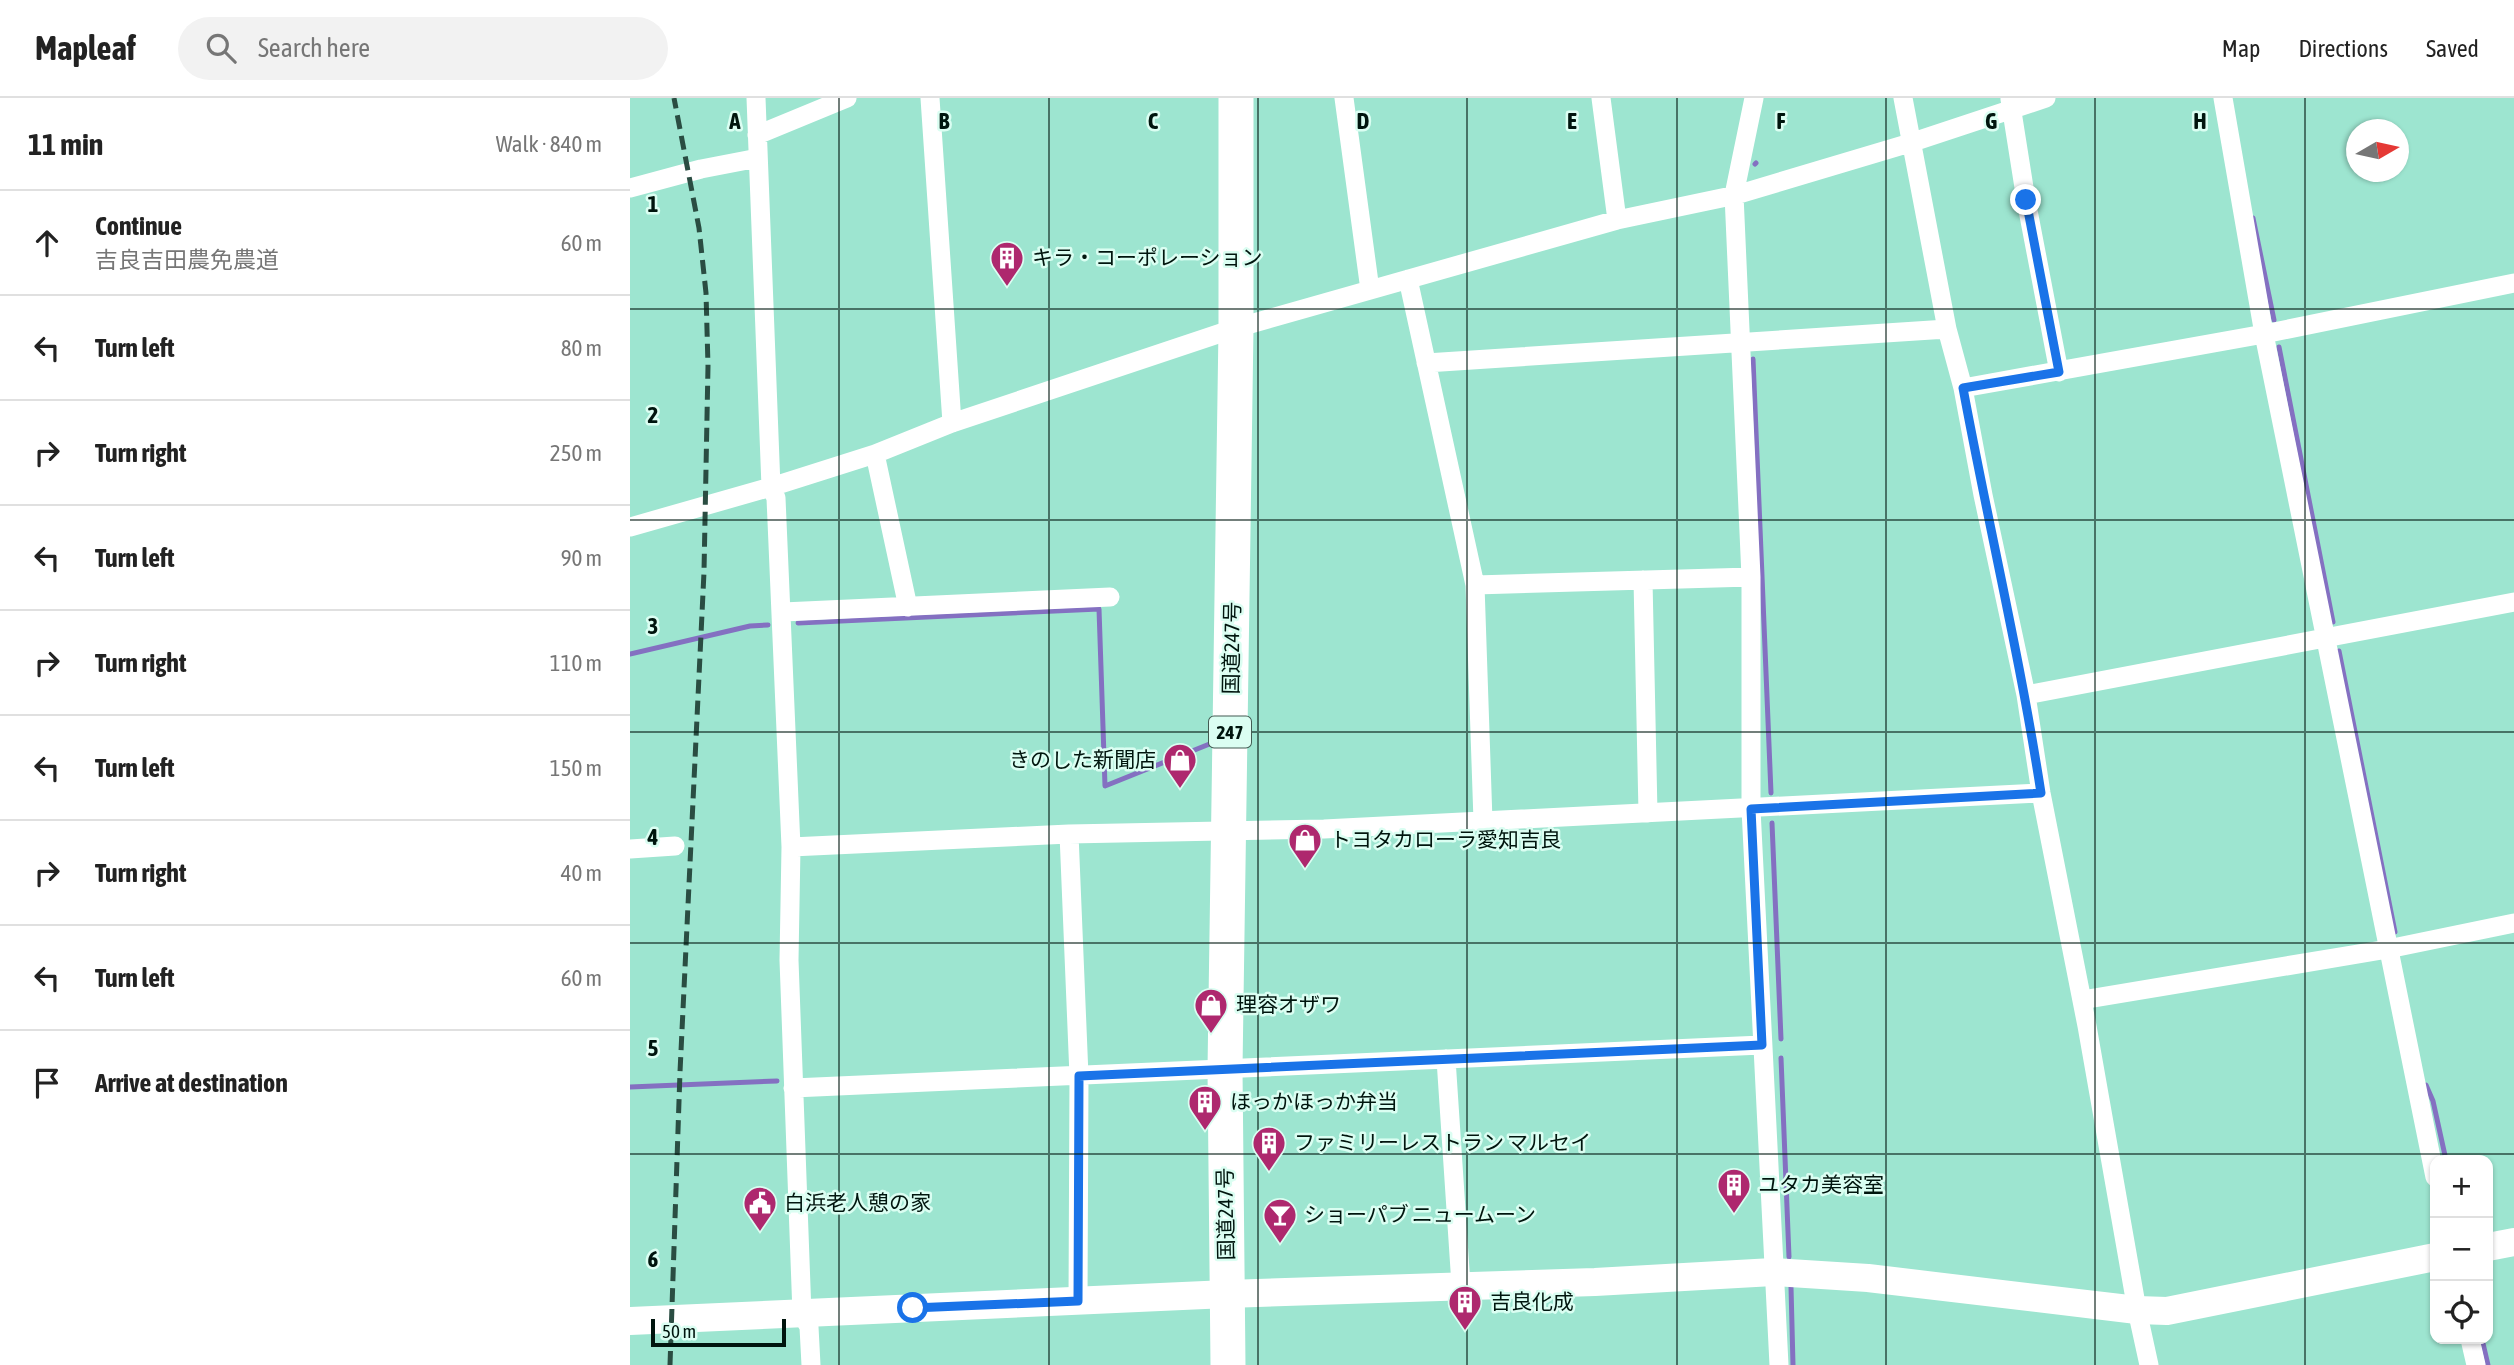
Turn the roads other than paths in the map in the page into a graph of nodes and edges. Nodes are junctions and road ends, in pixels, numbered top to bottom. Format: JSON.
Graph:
{"nodes":[{"id":1,"x":756,"y":98,"type":"edge"},
{"id":2,"x":847,"y":98,"type":"edge"},
{"id":3,"x":930,"y":98,"type":"edge"},
{"id":4,"x":1236,"y":98,"type":"edge"},
{"id":5,"x":1344,"y":98,"type":"edge"},
{"id":6,"x":1601,"y":98,"type":"edge"},
{"id":7,"x":1754,"y":98,"type":"edge"},
{"id":8,"x":1903,"y":98,"type":"edge"},
{"id":9,"x":2046,"y":98,"type":"edge"},
{"id":10,"x":2223,"y":98,"type":"edge"},
{"id":11,"x":2010,"y":104,"type":"edge"},
{"id":12,"x":757,"y":135,"type":"junction"},
{"id":13,"x":1910,"y":143,"type":"junction"},
{"id":14,"x":758,"y":158,"type":"junction"},
{"id":15,"x":630,"y":188,"type":"edge"},
{"id":16,"x":1734,"y":195,"type":"junction"},
{"id":17,"x":1618,"y":220,"type":"junction"},
{"id":18,"x":1408,"y":279,"type":"junction"},
{"id":19,"x":2514,"y":283,"type":"edge"},
{"id":20,"x":1370,"y":290,"type":"junction"},
{"id":21,"x":1236,"y":328,"type":"junction"},
{"id":22,"x":1947,"y":329,"type":"junction"},
{"id":23,"x":2264,"y":334,"type":"junction"},
{"id":24,"x":1741,"y":344,"type":"junction"},
{"id":25,"x":1426,"y":363,"type":"junction"},
{"id":26,"x":2059,"y":372,"type":"junction"},
{"id":27,"x":1963,"y":388,"type":"junction"},
{"id":28,"x":952,"y":423,"type":"junction"},
{"id":29,"x":875,"y":454,"type":"junction"},
{"id":30,"x":771,"y":487,"type":"junction"},
{"id":31,"x":630,"y":527,"type":"edge"},
{"id":32,"x":1751,"y":577,"type":"junction"},
{"id":33,"x":1643,"y":580,"type":"junction"},
{"id":34,"x":1475,"y":585,"type":"junction"},
{"id":35,"x":1110,"y":597,"type":"dead end"},
{"id":36,"x":2514,"y":602,"type":"edge"},
{"id":37,"x":908,"y":607,"type":"junction"},
{"id":38,"x":783,"y":612,"type":"junction"},
{"id":39,"x":2326,"y":639,"type":"junction"},
{"id":40,"x":2026,"y":695,"type":"junction"},
{"id":41,"x":2041,"y":793,"type":"junction"},
{"id":42,"x":1751,"y":809,"type":"junction"},
{"id":43,"x":1648,"y":813,"type":"junction"},
{"id":44,"x":1483,"y":821,"type":"junction"},
{"id":45,"x":1229,"y":832,"type":"junction"},
{"id":46,"x":1069,"y":834,"type":"junction"},
{"id":47,"x":675,"y":846,"type":"dead end"},
{"id":48,"x":791,"y":847,"type":"junction"},
{"id":49,"x":630,"y":849,"type":"edge"},
{"id":50,"x":2514,"y":923,"type":"edge"},
{"id":51,"x":2388,"y":949,"type":"junction"},
{"id":52,"x":2082,"y":1000,"type":"junction"},
{"id":53,"x":1762,"y":1045,"type":"junction"},
{"id":54,"x":1446,"y":1059,"type":"junction"},
{"id":55,"x":1225,"y":1069,"type":"junction"},
{"id":56,"x":1079,"y":1076,"type":"junction"},
{"id":57,"x":793,"y":1088,"type":"junction"},
{"id":58,"x":2430,"y":1155,"type":"edge"},
{"id":59,"x":2514,"y":1242,"type":"edge"},
{"id":60,"x":2493,"y":1246,"type":"edge"},
{"id":61,"x":2430,"y":1258,"type":"edge"},
{"id":62,"x":1773,"y":1272,"type":"junction"},
{"id":63,"x":1461,"y":1285,"type":"junction"},
{"id":64,"x":1227,"y":1294,"type":"junction"},
{"id":65,"x":1078,"y":1301,"type":"junction"},
{"id":66,"x":2137,"y":1310,"type":"junction"},
{"id":67,"x":802,"y":1314,"type":"junction"},
{"id":68,"x":672,"y":1319,"type":"joint"},
{"id":69,"x":630,"y":1321,"type":"edge"},
{"id":70,"x":2471,"y":1344,"type":"edge"},
{"id":71,"x":811,"y":1365,"type":"edge"},
{"id":72,"x":1228,"y":1365,"type":"edge"},
{"id":73,"x":1779,"y":1365,"type":"edge"},
{"id":74,"x":2149,"y":1365,"type":"edge"},
{"id":75,"x":2476,"y":1365,"type":"edge"}],
"edges":[{"from":1,"to":12,"type":"street"},
{"from":2,"to":12,"type":"street"},
{"from":3,"to":28,"type":"street"},
{"from":4,"to":21,"type":"highway","name":"国道247号","number":"247"},
{"from":5,"to":20,"type":"street"},
{"from":6,"to":17,"type":"street"},
{"from":7,"to":16,"type":"street"},
{"from":8,"to":13,"type":"street"},
{"from":9,"to":11,"type":"street"},
{"from":10,"to":23,"type":"street"},
{"from":11,"to":13,"type":"street"},
{"from":11,"to":26,"type":"street"},
{"from":12,"to":14,"type":"street"},
{"from":13,"to":16,"type":"street"},
{"from":13,"to":22,"type":"street"},
{"from":14,"to":15,"type":"street"},
{"from":14,"to":30,"type":"street"},
{"from":16,"to":17,"type":"street"},
{"from":16,"to":24,"type":"street"},
{"from":17,"to":18,"type":"street"},
{"from":18,"to":20,"type":"street"},
{"from":18,"to":25,"type":"street"},
{"from":19,"to":23,"type":"street"},
{"from":20,"to":21,"type":"street"},
{"from":21,"to":28,"type":"street"},
{"from":21,"to":45,"type":"highway","name":"国道247号","number":"247"},
{"from":22,"to":24,"type":"street"},
{"from":22,"to":27,"type":"street"},
{"from":23,"to":26,"type":"street"},
{"from":23,"to":39,"type":"street"},
{"from":24,"to":25,"type":"street"},
{"from":24,"to":32,"type":"street"},
{"from":25,"to":34,"type":"street"},
{"from":26,"to":27,"type":"street"},
{"from":27,"to":40,"type":"street"},
{"from":28,"to":29,"type":"street"},
{"from":29,"to":30,"type":"street"},
{"from":29,"to":37,"type":"street"},
{"from":30,"to":31,"type":"street"},
{"from":30,"to":38,"type":"street"},
{"from":32,"to":33,"type":"street"},
{"from":32,"to":42,"type":"street"},
{"from":33,"to":34,"type":"street"},
{"from":33,"to":43,"type":"street"},
{"from":34,"to":44,"type":"street"},
{"from":35,"to":37,"type":"street"},
{"from":36,"to":39,"type":"street"},
{"from":37,"to":38,"type":"street"},
{"from":38,"to":48,"type":"street"},
{"from":39,"to":40,"type":"street"},
{"from":39,"to":51,"type":"street"},
{"from":40,"to":41,"type":"street"},
{"from":41,"to":42,"type":"street"},
{"from":41,"to":52,"type":"street"},
{"from":42,"to":43,"type":"street"},
{"from":42,"to":53,"type":"street"},
{"from":43,"to":44,"type":"street"},
{"from":44,"to":45,"type":"street"},
{"from":45,"to":46,"type":"street"},
{"from":45,"to":55,"type":"highway","name":"国道247号","number":"247"},
{"from":46,"to":48,"type":"street"},
{"from":46,"to":56,"type":"street"},
{"from":47,"to":49,"type":"street"},
{"from":48,"to":57,"type":"street"},
{"from":50,"to":51,"type":"street"},
{"from":51,"to":52,"type":"street"},
{"from":51,"to":58,"type":"street"},
{"from":52,"to":66,"type":"street"},
{"from":53,"to":54,"type":"street"},
{"from":53,"to":62,"type":"street"},
{"from":54,"to":55,"type":"street"},
{"from":54,"to":63,"type":"street"},
{"from":55,"to":56,"type":"street"},
{"from":55,"to":64,"type":"highway","name":"国道247号","number":"247"},
{"from":56,"to":57,"type":"street"},
{"from":56,"to":65,"type":"street"},
{"from":57,"to":67,"type":"street"},
{"from":59,"to":60,"type":"street"},
{"from":61,"to":66,"type":"street"},
{"from":62,"to":63,"type":"street"},
{"from":62,"to":66,"type":"street"},
{"from":62,"to":73,"type":"street"},
{"from":63,"to":64,"type":"street"},
{"from":64,"to":65,"type":"street"},
{"from":64,"to":72,"type":"highway","name":"国道247号","number":"247"},
{"from":65,"to":67,"type":"street"},
{"from":66,"to":74,"type":"street"},
{"from":67,"to":68,"type":"street"},
{"from":67,"to":71,"type":"street"},
{"from":68,"to":69,"type":"street"},
{"from":70,"to":75,"type":"street"}]}
